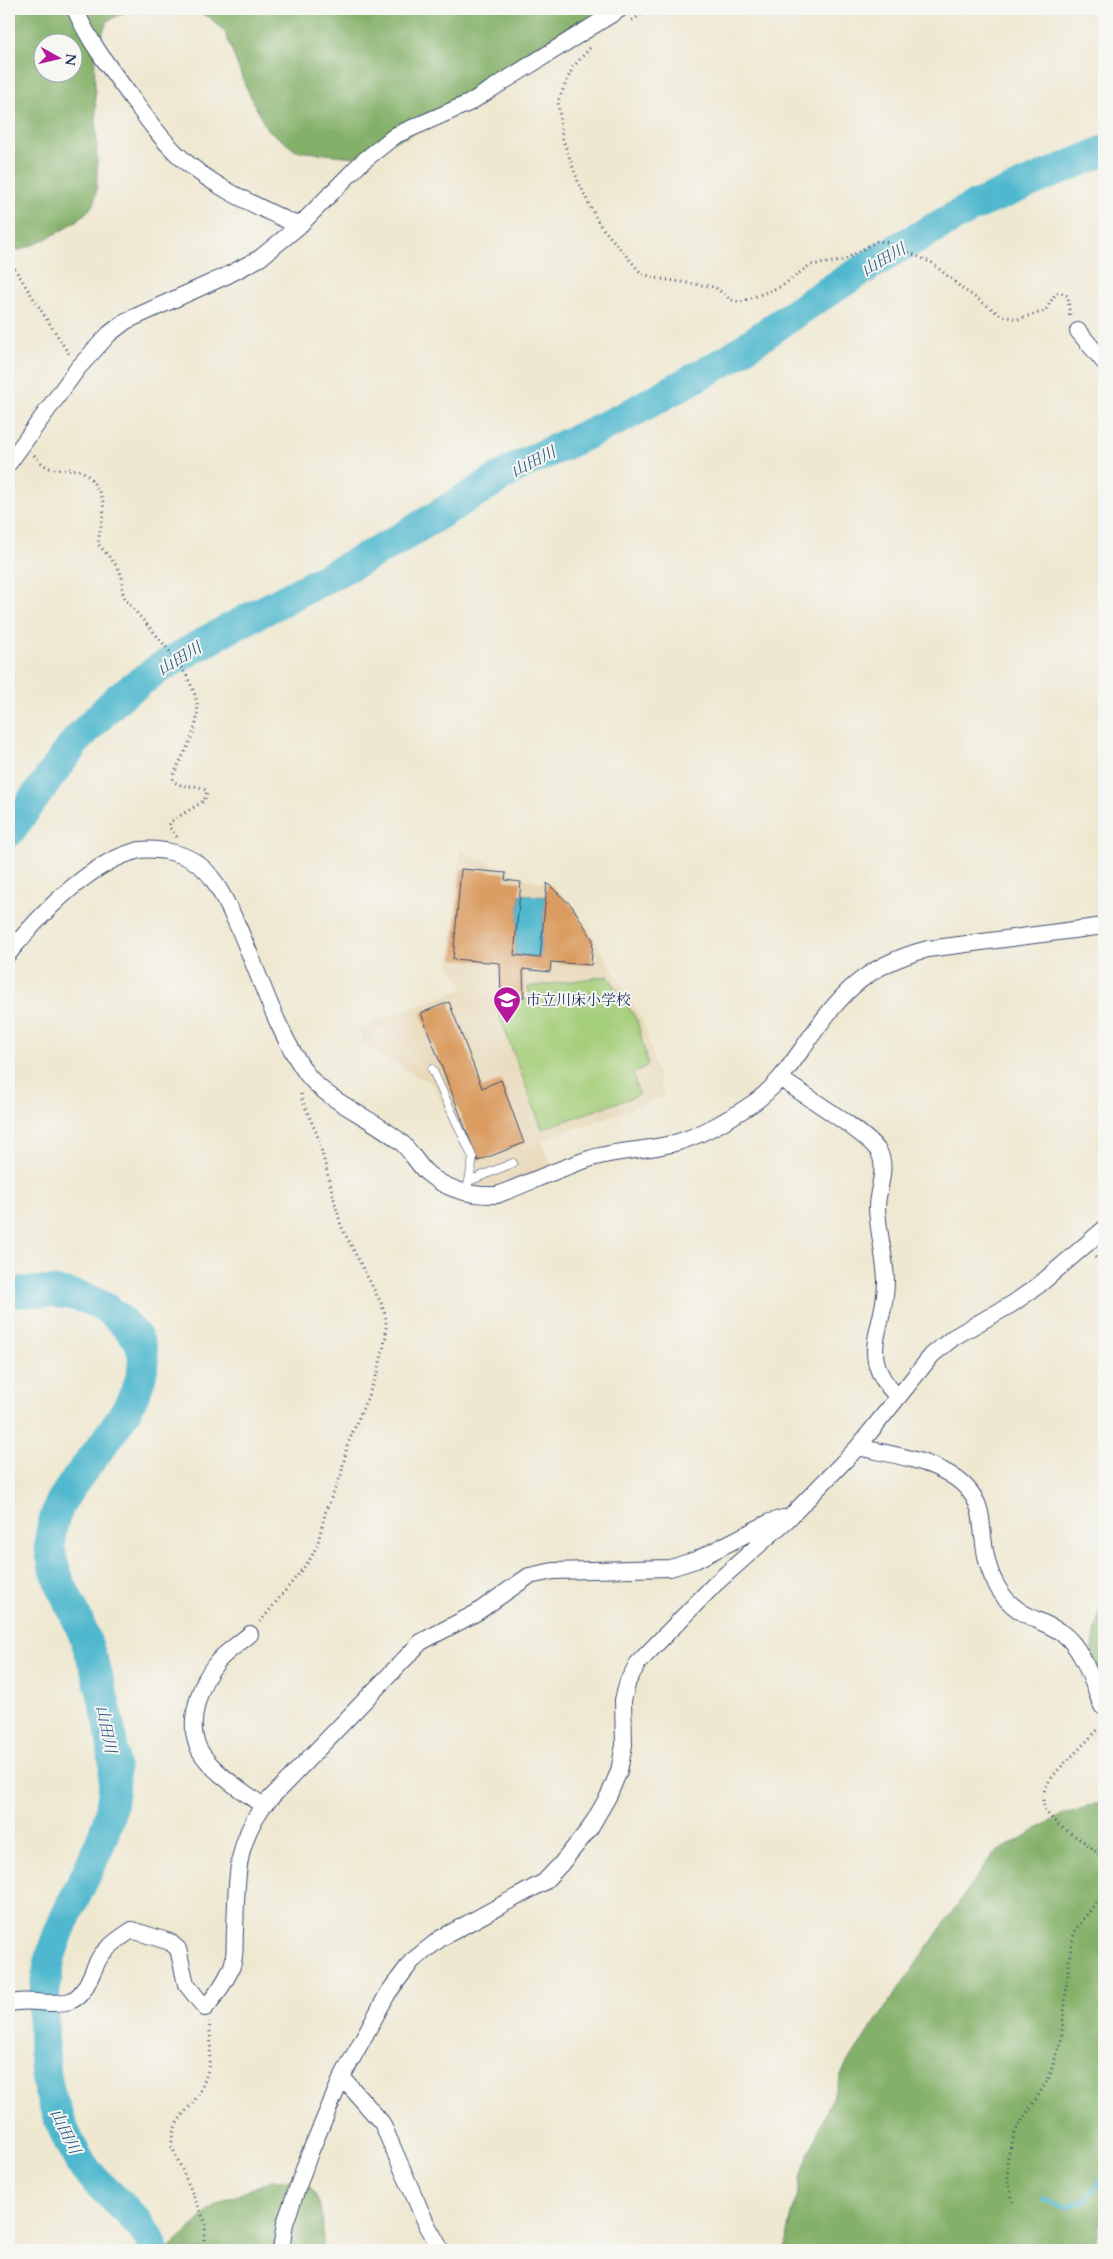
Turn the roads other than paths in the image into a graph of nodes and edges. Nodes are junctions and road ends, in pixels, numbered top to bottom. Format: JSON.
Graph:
{"nodes":[{"id":1,"x":74,"y":9,"type":"edge"},
{"id":2,"x":624,"y":15,"type":"edge"},
{"id":3,"x":299,"y":226,"type":"junction"},
{"id":4,"x":1078,"y":331,"type":"road end"},
{"id":5,"x":1104,"y":362,"type":"edge"},
{"id":6,"x":9,"y":463,"type":"edge"},
{"id":7,"x":1104,"y":926,"type":"edge"},
{"id":8,"x":9,"y":953,"type":"edge"},
{"id":9,"x":432,"y":1069,"type":"dead end"},
{"id":10,"x":781,"y":1079,"type":"junction"},
{"id":11,"x":513,"y":1163,"type":"dead end"},
{"id":12,"x":468,"y":1187,"type":"junction"},
{"id":13,"x":1104,"y":1229,"type":"edge"},
{"id":14,"x":898,"y":1397,"type":"junction"},
{"id":15,"x":858,"y":1447,"type":"junction"},
{"id":16,"x":788,"y":1519,"type":"junction"},
{"id":17,"x":250,"y":1634,"type":"road end"},
{"id":18,"x":1102,"y":1706,"type":"dead end"},
{"id":19,"x":263,"y":1806,"type":"junction"},
{"id":20,"x":9,"y":2004,"type":"edge"},
{"id":21,"x":342,"y":2078,"type":"junction"},
{"id":22,"x":280,"y":2250,"type":"edge"},
{"id":23,"x":441,"y":2250,"type":"edge"}],
"edges":[{"from":1,"to":3,"type":"street"},
{"from":2,"to":3,"type":"street"},
{"from":3,"to":6,"type":"street"},
{"from":4,"to":5,"type":"street"},
{"from":7,"to":10,"type":"street"},
{"from":8,"to":12,"type":"street"},
{"from":9,"to":12,"type":"lane"},
{"from":10,"to":12,"type":"street"},
{"from":10,"to":14,"type":"street"},
{"from":11,"to":12,"type":"lane"},
{"from":13,"to":14,"type":"street"},
{"from":14,"to":15,"type":"street"},
{"from":15,"to":16,"type":"street"},
{"from":15,"to":18,"type":"street"},
{"from":16,"to":19,"type":"street"},
{"from":16,"to":21,"type":"street"},
{"from":17,"to":19,"type":"street"},
{"from":19,"to":20,"type":"street"},
{"from":21,"to":22,"type":"street"},
{"from":21,"to":23,"type":"street"}]}
